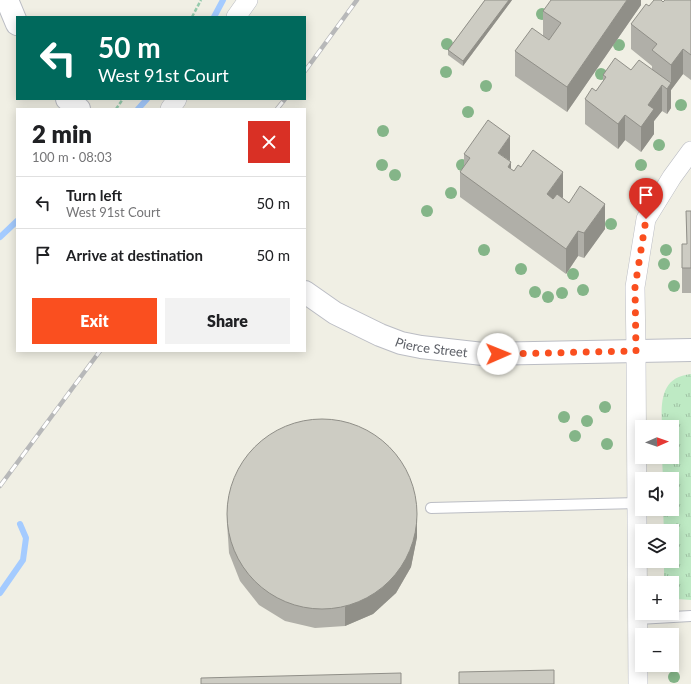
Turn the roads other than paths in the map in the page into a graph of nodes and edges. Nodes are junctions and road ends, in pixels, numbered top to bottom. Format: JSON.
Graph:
{"nodes":[{"id":1,"x":7,"y":0,"type":"edge"},
{"id":2,"x":248,"y":0,"type":"edge"},
{"id":3,"x":237,"y":16,"type":"edge"},
{"id":4,"x":16,"y":22,"type":"edge"},
{"id":5,"x":67,"y":100,"type":"edge"},
{"id":6,"x":78,"y":108,"type":"edge"},
{"id":7,"x":691,"y":151,"type":"edge"},
{"id":8,"x":306,"y":293,"type":"edge"},
{"id":9,"x":691,"y":350,"type":"edge"},
{"id":10,"x":636,"y":351,"type":"junction"},
{"id":11,"x":638,"y":472,"type":"edge"},
{"id":12,"x":635,"y":502,"type":"edge"},
{"id":13,"x":431,"y":508,"type":"dead end"},
{"id":14,"x":638,"y":516,"type":"edge"},
{"id":15,"x":638,"y":576,"type":"edge"},
{"id":16,"x":691,"y":616,"type":"edge"},
{"id":17,"x":679,"y":617,"type":"edge"},
{"id":18,"x":638,"y":620,"type":"edge"},
{"id":19,"x":638,"y":684,"type":"edge"}],
"edges":[{"from":1,"to":4,"type":"street"},
{"from":2,"to":3,"type":"street"},
{"from":5,"to":6,"type":"street"},
{"from":7,"to":10,"type":"street"},
{"from":8,"to":10,"type":"street","name":"Pierce Street"},
{"from":9,"to":10,"type":"street","name":"Pierce Street"},
{"from":10,"to":11,"type":"street"},
{"from":12,"to":13,"type":"lane"},
{"from":14,"to":15,"type":"street"},
{"from":16,"to":17,"type":"lane"},
{"from":18,"to":19,"type":"street"}]}
